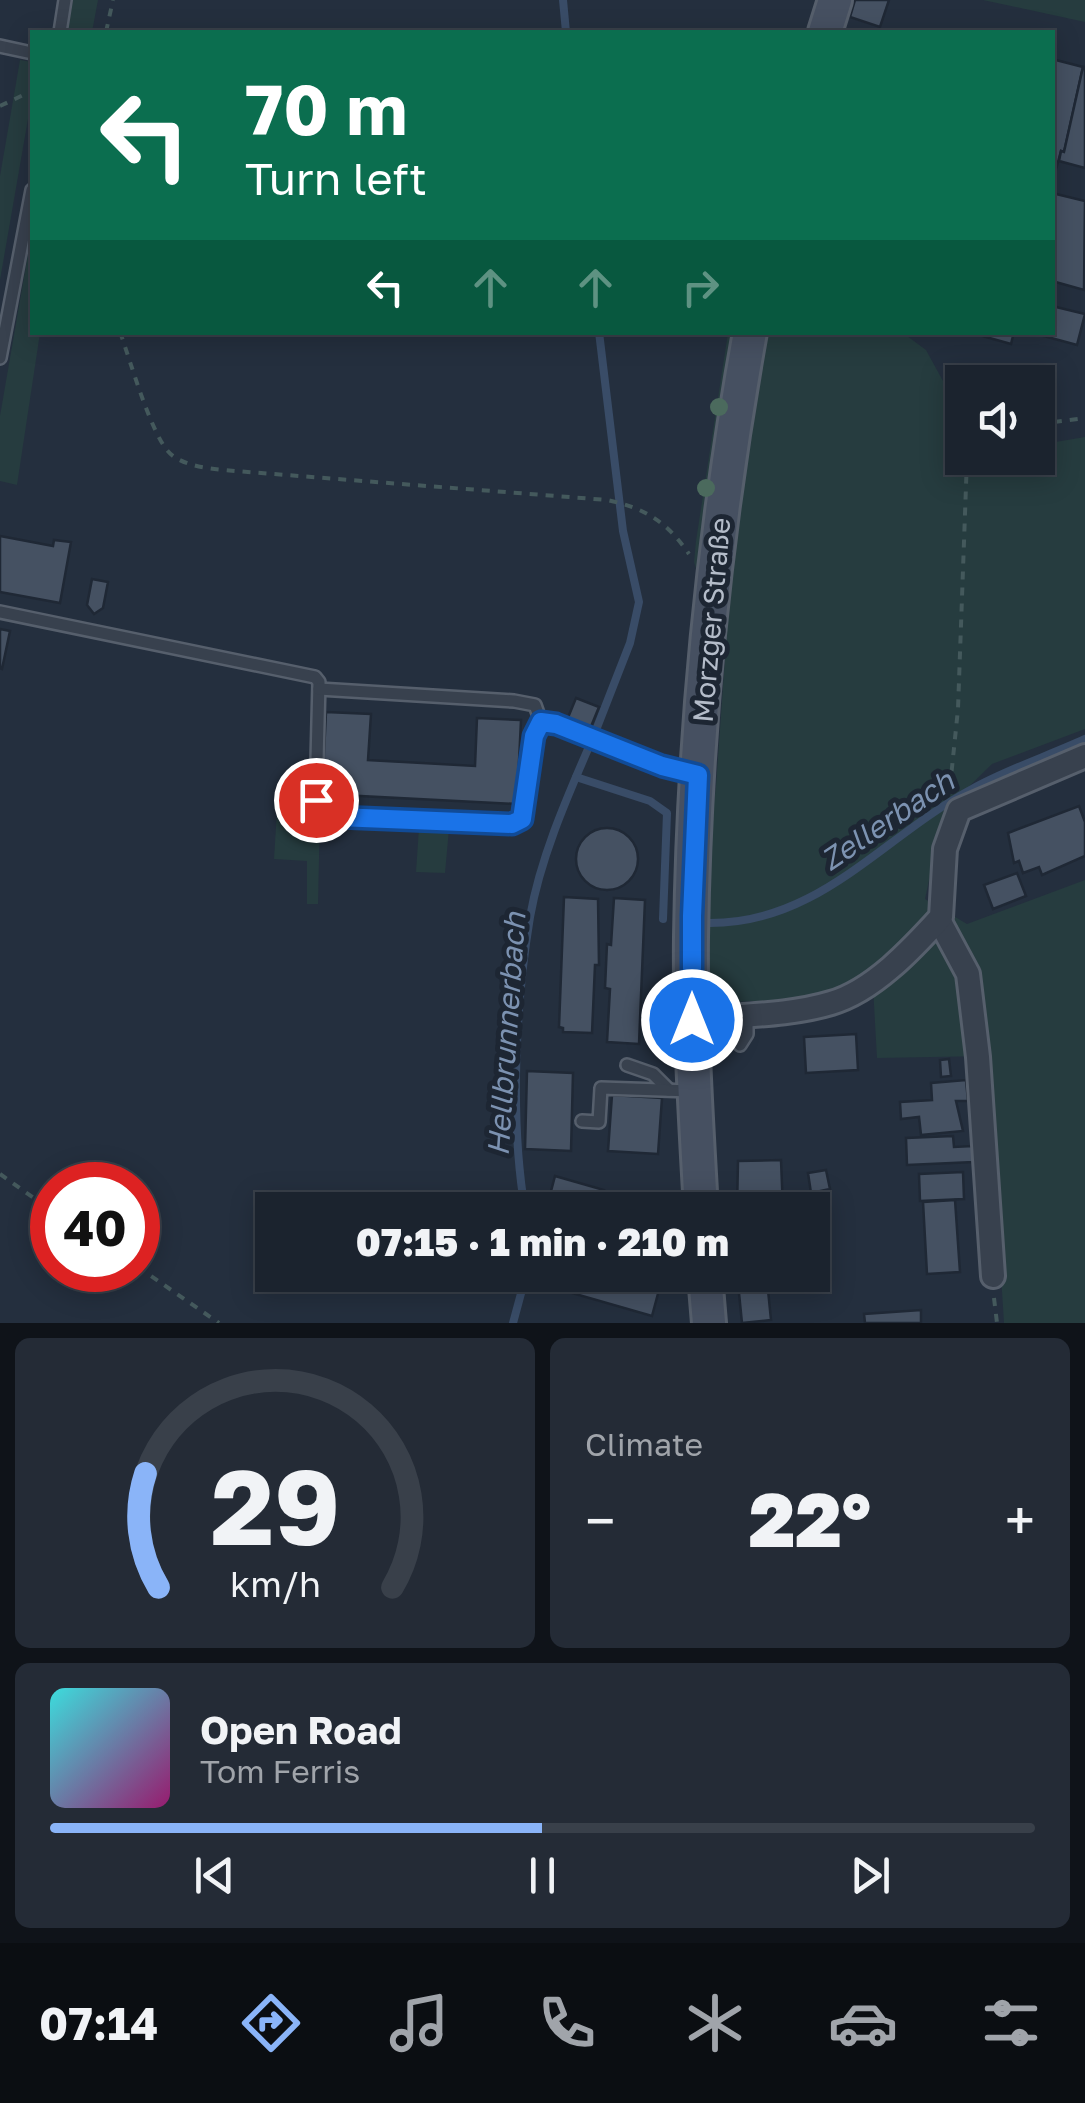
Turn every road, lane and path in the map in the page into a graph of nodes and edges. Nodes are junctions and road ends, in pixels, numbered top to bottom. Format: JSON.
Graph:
{"nodes":[{"id":1,"x":66,"y":0,"type":"edge"},
{"id":2,"x":113,"y":0,"type":"edge"},
{"id":3,"x":835,"y":0,"type":"edge"},
{"id":4,"x":60,"y":30,"type":"edge"},
{"id":5,"x":106,"y":30,"type":"edge"},
{"id":6,"x":827,"y":30,"type":"edge"},
{"id":7,"x":0,"y":46,"type":"edge"},
{"id":8,"x":30,"y":53,"type":"edge"},
{"id":9,"x":30,"y":92,"type":"edge"},
{"id":10,"x":0,"y":106,"type":"edge"},
{"id":11,"x":30,"y":200,"type":"edge"},
{"id":12,"x":121,"y":335,"type":"edge"},
{"id":13,"x":750,"y":335,"type":"edge"},
{"id":14,"x":0,"y":358,"type":"edge"},
{"id":15,"x":1085,"y":418,"type":"edge"},
{"id":16,"x":1055,"y":422,"type":"edge"},
{"id":17,"x":966,"y":475,"type":"edge"},
{"id":18,"x":692,"y":557,"type":"dead end"},
{"id":19,"x":0,"y":612,"type":"edge"},
{"id":20,"x":319,"y":689,"type":"junction"},
{"id":21,"x":541,"y":722,"type":"junction"},
{"id":22,"x":1085,"y":756,"type":"edge"},
{"id":23,"x":698,"y":775,"type":"junction"},
{"id":24,"x":956,"y":803,"type":"junction"},
{"id":25,"x":939,"y":920,"type":"junction"},
{"id":26,"x":747,"y":1014,"type":"junction"},
{"id":27,"x":692,"y":1020,"type":"junction"},
{"id":28,"x":740,"y":1045,"type":"dead end"},
{"id":29,"x":627,"y":1065,"type":"dead end"},
{"id":30,"x":682,"y":1090,"type":"junction"},
{"id":31,"x":582,"y":1122,"type":"dead end"},
{"id":32,"x":0,"y":1174,"type":"edge"},
{"id":33,"x":698,"y":1192,"type":"edge"},
{"id":34,"x":30,"y":1195,"type":"edge"},
{"id":35,"x":993,"y":1276,"type":"dead end"},
{"id":36,"x":160,"y":1282,"type":"edge"},
{"id":37,"x":706,"y":1292,"type":"edge"},
{"id":38,"x":219,"y":1323,"type":"edge"},
{"id":39,"x":709,"y":1323,"type":"edge"}],
"edges":[{"from":1,"to":4,"type":"lane"},
{"from":2,"to":5,"type":"path"},
{"from":3,"to":6,"type":"street"},
{"from":7,"to":8,"type":"lane"},
{"from":9,"to":10,"type":"path"},
{"from":11,"to":14,"type":"lane"},
{"from":12,"to":18,"type":"path"},
{"from":13,"to":23,"type":"street","name":"Morzger Straße"},
{"from":15,"to":16,"type":"path"},
{"from":17,"to":24,"type":"path"},
{"from":19,"to":20,"type":"lane"},
{"from":20,"to":21,"type":"lane"},
{"from":20,"to":21,"type":"lane"},
{"from":21,"to":23,"type":"lane"},
{"from":22,"to":24,"type":"street"},
{"from":23,"to":27,"type":"street","name":"Morzger Straße"},
{"from":24,"to":25,"type":"street"},
{"from":25,"to":26,"type":"street"},
{"from":25,"to":35,"type":"street"},
{"from":26,"to":27,"type":"street"},
{"from":26,"to":28,"type":"lane"},
{"from":27,"to":30,"type":"street","name":"Morzger Straße"},
{"from":29,"to":30,"type":"lane"},
{"from":30,"to":31,"type":"lane"},
{"from":30,"to":33,"type":"street","name":"Morzger Straße"},
{"from":32,"to":34,"type":"path"},
{"from":36,"to":38,"type":"path"},
{"from":37,"to":39,"type":"street"}]}
